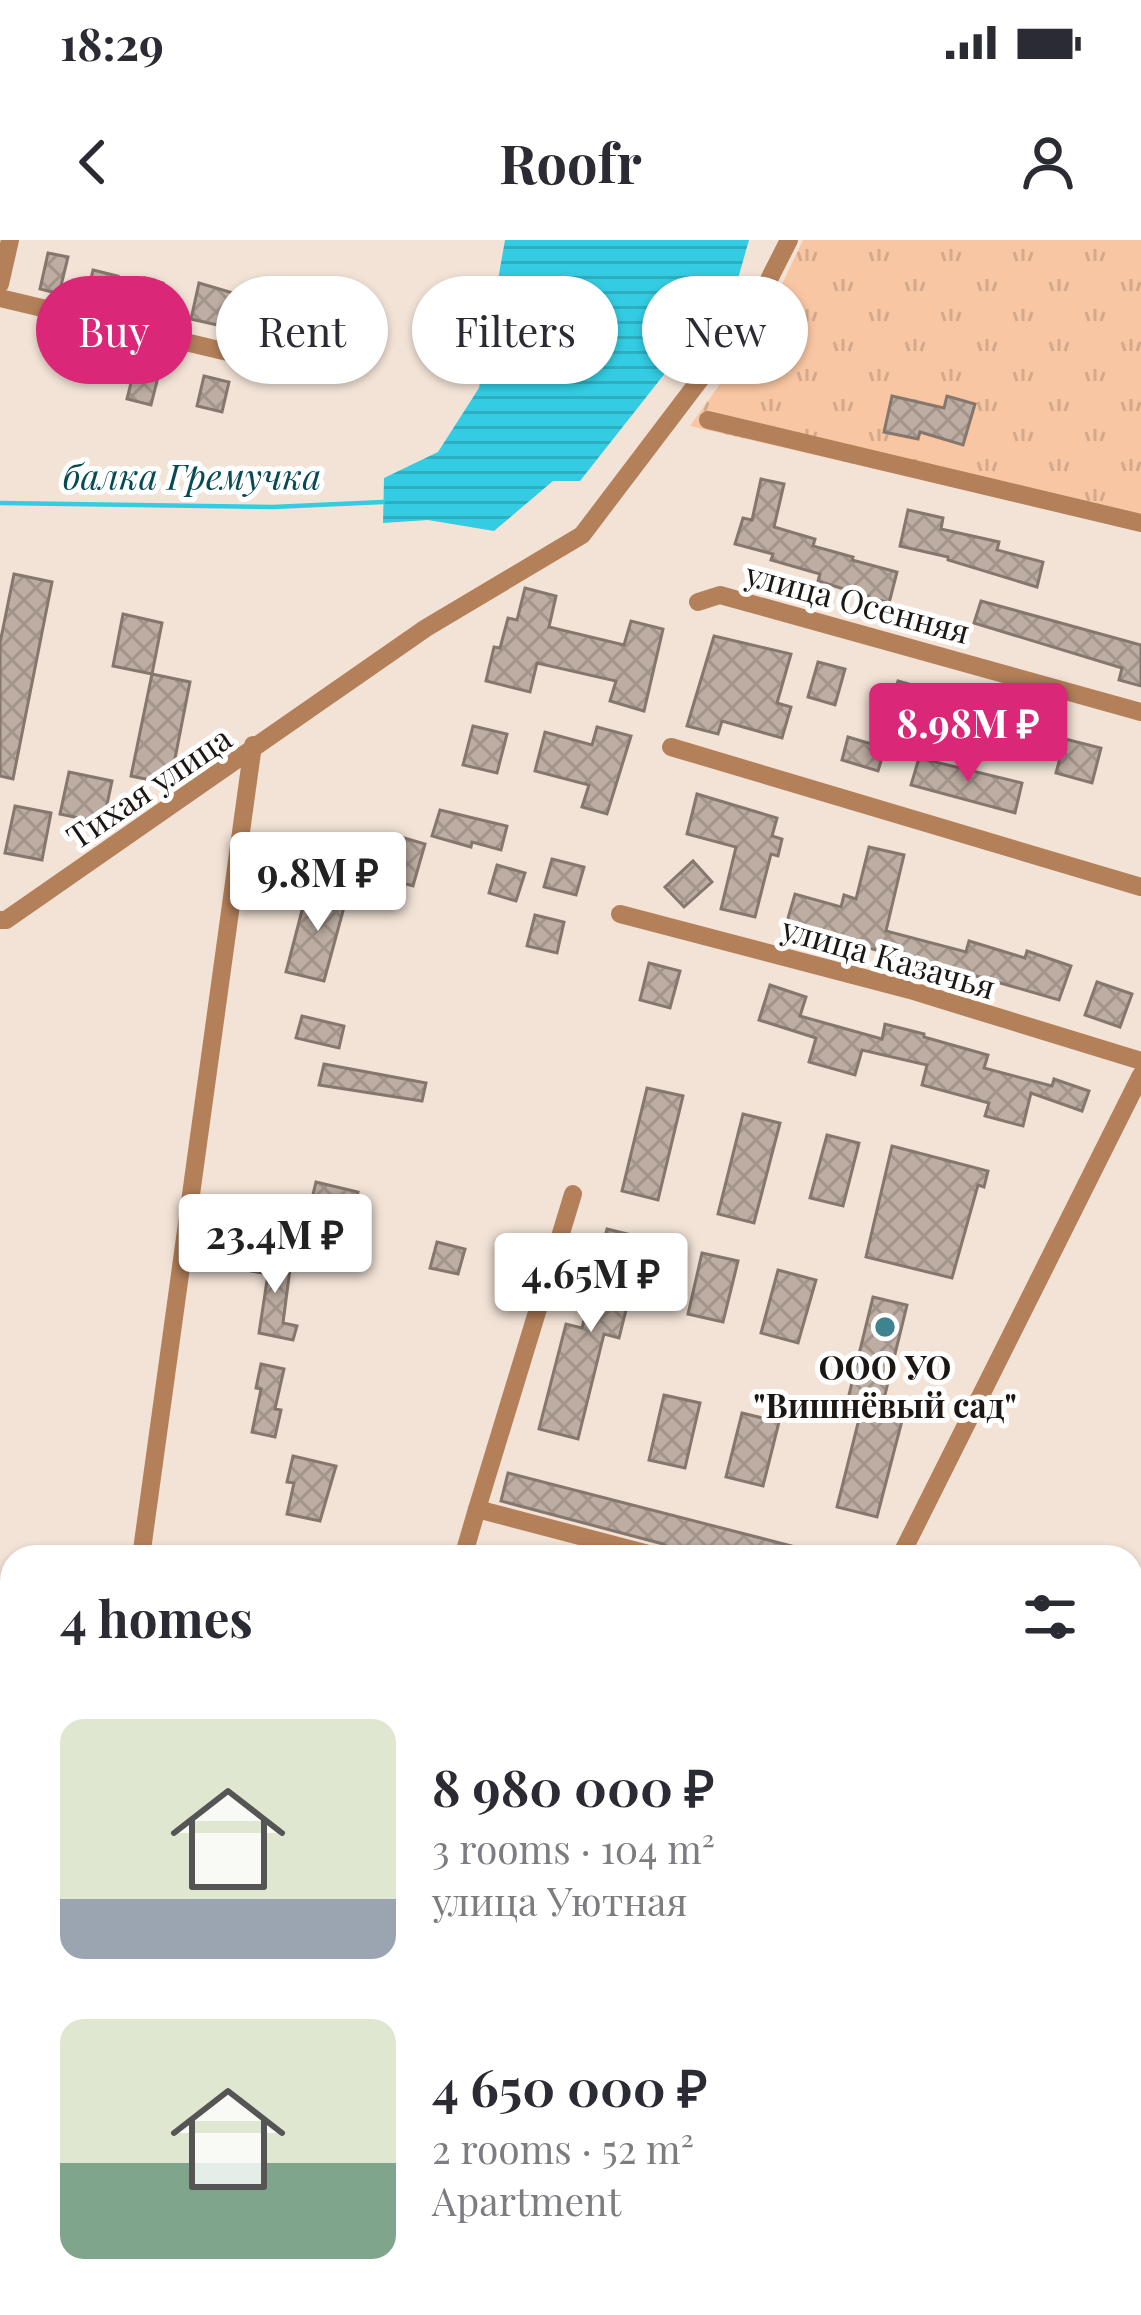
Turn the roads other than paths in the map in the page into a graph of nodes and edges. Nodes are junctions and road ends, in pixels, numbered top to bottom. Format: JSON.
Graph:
{"nodes":[{"id":1,"x":10,"y":240,"type":"edge"},
{"id":2,"x":789,"y":240,"type":"edge"},
{"id":3,"x":0,"y":284,"type":"edge"},
{"id":4,"x":0,"y":298,"type":"edge"},
{"id":5,"x":216,"y":348,"type":"edge"},
{"id":6,"x":708,"y":420,"type":"dead end"},
{"id":7,"x":1141,"y":523,"type":"edge"},
{"id":8,"x":698,"y":602,"type":"dead end"},
{"id":9,"x":1141,"y":712,"type":"edge"},
{"id":10,"x":253,"y":745,"type":"junction"},
{"id":11,"x":671,"y":747,"type":"dead end"},
{"id":12,"x":1141,"y":887,"type":"edge"},
{"id":13,"x":620,"y":914,"type":"dead end"},
{"id":14,"x":0,"y":920,"type":"edge"},
{"id":15,"x":1141,"y":1061,"type":"edge"},
{"id":16,"x":1141,"y":1076,"type":"edge"},
{"id":17,"x":572,"y":1194,"type":"dead end"},
{"id":18,"x":477,"y":1509,"type":"junction"},
{"id":19,"x":143,"y":1545,"type":"edge"},
{"id":20,"x":467,"y":1545,"type":"edge"},
{"id":21,"x":614,"y":1545,"type":"edge"},
{"id":22,"x":906,"y":1545,"type":"edge"}],
"edges":[{"from":1,"to":3,"type":"street"},
{"from":2,"to":10,"type":"street"},
{"from":4,"to":5,"type":"street"},
{"from":6,"to":7,"type":"street"},
{"from":8,"to":9,"type":"street","name":"улица Осенняя"},
{"from":10,"to":14,"type":"street","name":"Тихая улица"},
{"from":10,"to":19,"type":"street","name":"Тихая улица"},
{"from":11,"to":12,"type":"street"},
{"from":13,"to":15,"type":"street","name":"улица Казачья"},
{"from":16,"to":22,"type":"street"},
{"from":17,"to":18,"type":"street"},
{"from":18,"to":20,"type":"street"},
{"from":18,"to":21,"type":"street"}]}
